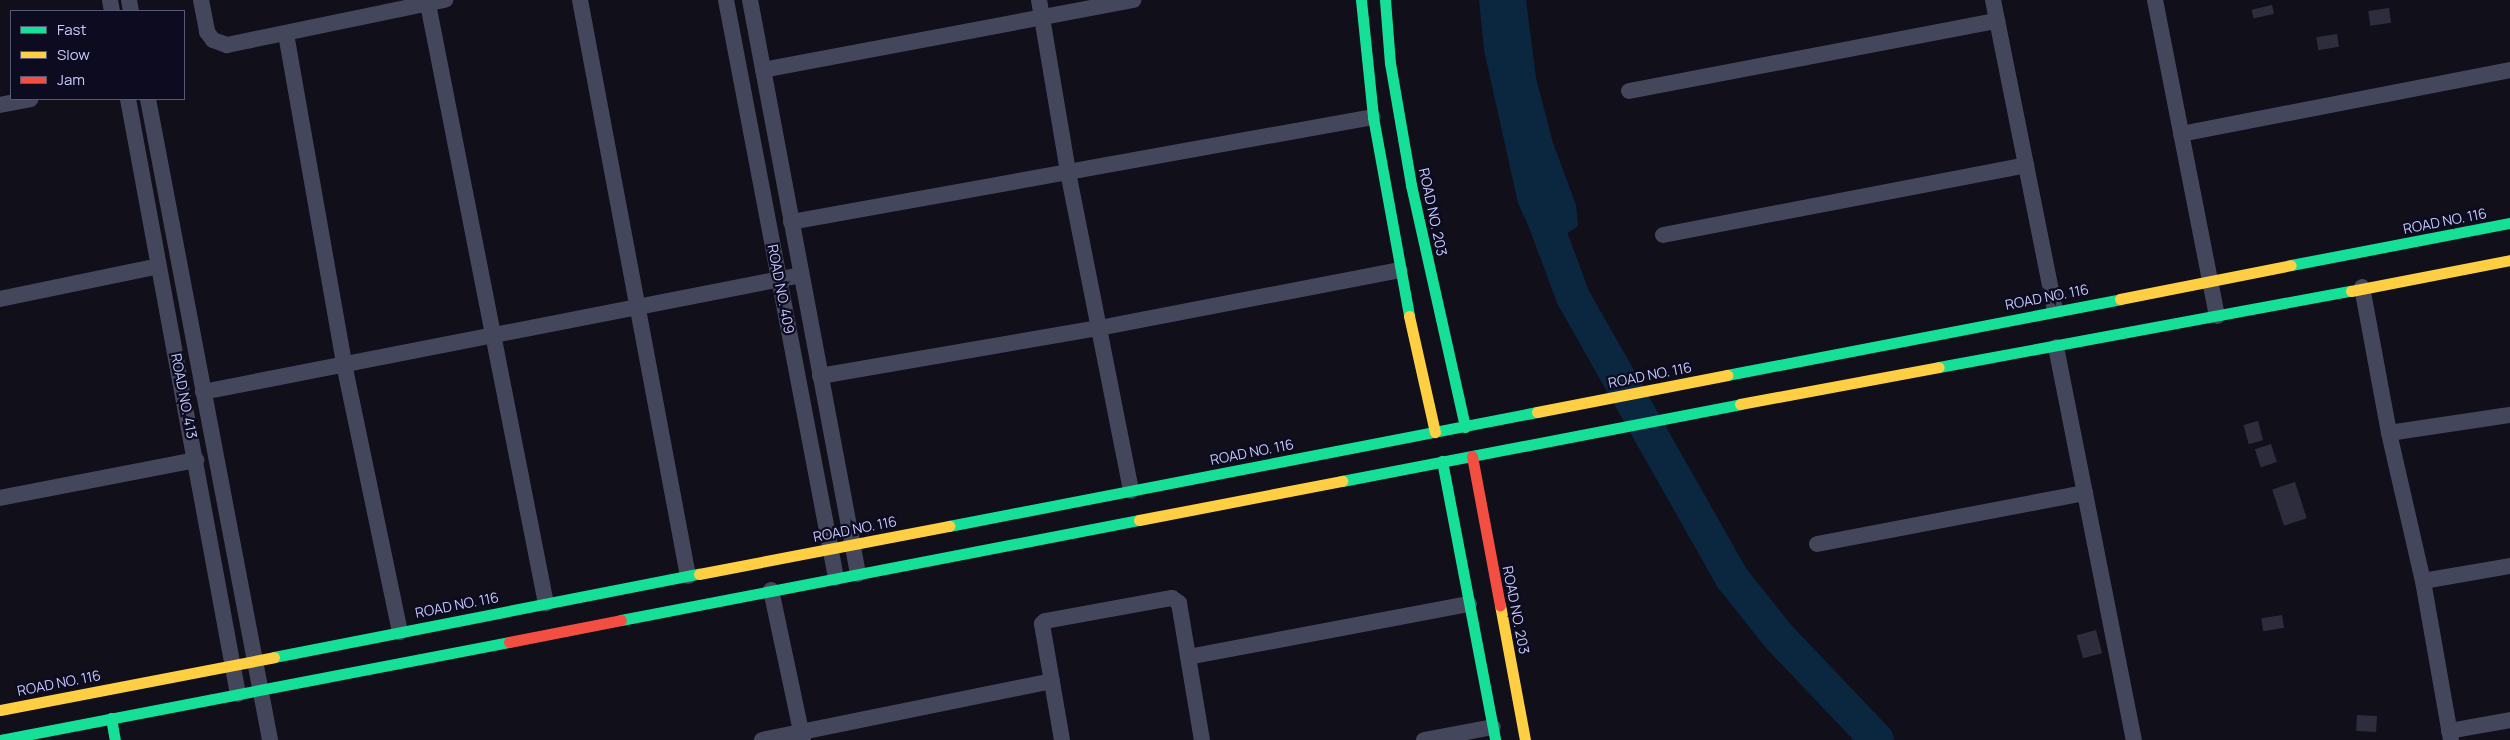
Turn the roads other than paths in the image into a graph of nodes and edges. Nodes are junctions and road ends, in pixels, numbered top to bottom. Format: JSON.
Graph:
{"nodes":[{"id":1,"x":201,"y":0,"type":"edge"},
{"id":2,"x":445,"y":0,"type":"edge"},
{"id":3,"x":580,"y":0,"type":"edge"},
{"id":4,"x":726,"y":0,"type":"edge"},
{"id":5,"x":750,"y":0,"type":"edge"},
{"id":6,"x":1133,"y":0,"type":"edge"},
{"id":7,"x":1361,"y":0,"type":"edge"},
{"id":8,"x":1385,"y":0,"type":"edge"},
{"id":9,"x":1993,"y":0,"type":"edge"},
{"id":10,"x":2155,"y":0,"type":"edge"},
{"id":11,"x":428,"y":4,"type":"junction"},
{"id":12,"x":1040,"y":8,"type":"edge"},
{"id":13,"x":1997,"y":21,"type":"junction"},
{"id":14,"x":286,"y":34,"type":"junction"},
{"id":15,"x":763,"y":70,"type":"junction"},
{"id":16,"x":2510,"y":70,"type":"edge"},
{"id":17,"x":1630,"y":91,"type":"dead end"},
{"id":18,"x":25,"y":100,"type":"edge"},
{"id":19,"x":128,"y":100,"type":"edge"},
{"id":20,"x":148,"y":100,"type":"edge"},
{"id":21,"x":0,"y":105,"type":"edge"},
{"id":22,"x":1373,"y":117,"type":"junction"},
{"id":23,"x":2181,"y":134,"type":"junction"},
{"id":24,"x":2026,"y":164,"type":"junction"},
{"id":25,"x":1068,"y":172,"type":"junction"},
{"id":26,"x":791,"y":222,"type":"junction"},
{"id":27,"x":2510,"y":223,"type":"edge"},
{"id":28,"x":1663,"y":235,"type":"dead end"},
{"id":29,"x":2510,"y":260,"type":"edge"},
{"id":30,"x":159,"y":266,"type":"junction"},
{"id":31,"x":1399,"y":270,"type":"junction"},
{"id":32,"x":801,"y":275,"type":"junction"},
{"id":33,"x":779,"y":279,"type":"junction"},
{"id":34,"x":2211,"y":282,"type":"junction"},
{"id":35,"x":2362,"y":288,"type":"junction"},
{"id":36,"x":0,"y":299,"type":"edge"},
{"id":37,"x":637,"y":306,"type":"junction"},
{"id":38,"x":2055,"y":310,"type":"junction"},
{"id":39,"x":2217,"y":316,"type":"junction"},
{"id":40,"x":1099,"y":328,"type":"junction"},
{"id":41,"x":492,"y":335,"type":"junction"},
{"id":42,"x":2056,"y":347,"type":"junction"},
{"id":43,"x":344,"y":364,"type":"junction"},
{"id":44,"x":820,"y":376,"type":"junction"},
{"id":45,"x":203,"y":392,"type":"junction"},
{"id":46,"x":2510,"y":415,"type":"edge"},
{"id":47,"x":1466,"y":427,"type":"junction"},
{"id":48,"x":1435,"y":432,"type":"junction"},
{"id":49,"x":2389,"y":433,"type":"junction"},
{"id":50,"x":1472,"y":456,"type":"junction"},
{"id":51,"x":196,"y":460,"type":"junction"},
{"id":52,"x":1442,"y":461,"type":"junction"},
{"id":53,"x":1131,"y":491,"type":"junction"},
{"id":54,"x":2085,"y":493,"type":"junction"},
{"id":55,"x":0,"y":498,"type":"edge"},
{"id":56,"x":1817,"y":544,"type":"dead end"},
{"id":57,"x":852,"y":545,"type":"junction"},
{"id":58,"x":831,"y":548,"type":"junction"},
{"id":59,"x":2510,"y":566,"type":"edge"},
{"id":60,"x":858,"y":574,"type":"junction"},
{"id":61,"x":688,"y":576,"type":"junction"},
{"id":62,"x":836,"y":578,"type":"junction"},
{"id":63,"x":2423,"y":581,"type":"junction"},
{"id":64,"x":771,"y":590,"type":"junction"},
{"id":65,"x":546,"y":604,"type":"junction"},
{"id":66,"x":1469,"y":604,"type":"junction"},
{"id":67,"x":400,"y":632,"type":"junction"},
{"id":68,"x":1188,"y":657,"type":"junction"},
{"id":69,"x":254,"y":660,"type":"junction"},
{"id":70,"x":232,"y":664,"type":"junction"},
{"id":71,"x":1052,"y":682,"type":"junction"},
{"id":72,"x":260,"y":690,"type":"junction"},
{"id":73,"x":238,"y":694,"type":"junction"},
{"id":74,"x":0,"y":710,"type":"edge"},
{"id":75,"x":111,"y":718,"type":"junction"},
{"id":76,"x":2510,"y":720,"type":"edge"},
{"id":77,"x":86,"y":723,"type":"junction"},
{"id":78,"x":1494,"y":733,"type":"edge"},
{"id":79,"x":2450,"y":735,"type":"edge"},
{"id":80,"x":803,"y":737,"type":"edge"},
{"id":81,"x":0,"y":740,"type":"edge"},
{"id":82,"x":89,"y":740,"type":"edge"},
{"id":83,"x":115,"y":740,"type":"edge"},
{"id":84,"x":270,"y":740,"type":"edge"},
{"id":85,"x":762,"y":740,"type":"edge"},
{"id":86,"x":1062,"y":740,"type":"edge"},
{"id":87,"x":1202,"y":740,"type":"edge"},
{"id":88,"x":1424,"y":740,"type":"edge"},
{"id":89,"x":1525,"y":740,"type":"edge"},
{"id":90,"x":2134,"y":740,"type":"edge"}],
"edges":[{"from":1,"to":14,"type":"street"},
{"from":2,"to":11,"type":"street"},
{"from":3,"to":37,"type":"street"},
{"from":4,"to":33,"type":"street","name":"ROAD NO. 409"},
{"from":5,"to":15,"type":"street","name":"ROAD NO. 409"},
{"from":6,"to":12,"type":"street"},
{"from":7,"to":22,"type":"street"},
{"from":8,"to":47,"type":"street","name":"ROAD NO. 203"},
{"from":9,"to":13,"type":"street"},
{"from":10,"to":23,"type":"street"},
{"from":11,"to":14,"type":"street"},
{"from":11,"to":41,"type":"street"},
{"from":12,"to":15,"type":"street"},
{"from":12,"to":25,"type":"street"},
{"from":13,"to":17,"type":"street"},
{"from":13,"to":24,"type":"street"},
{"from":14,"to":43,"type":"street"},
{"from":15,"to":26,"type":"street","name":"ROAD NO. 409"},
{"from":16,"to":23,"type":"street"},
{"from":18,"to":21,"type":"street"},
{"from":19,"to":30,"type":"street","name":"ROAD NO. 413"},
{"from":20,"to":45,"type":"street","name":"ROAD NO. 413"},
{"from":22,"to":25,"type":"street"},
{"from":22,"to":31,"type":"street"},
{"from":23,"to":34,"type":"street"},
{"from":24,"to":28,"type":"street"},
{"from":24,"to":38,"type":"street"},
{"from":25,"to":26,"type":"street"},
{"from":25,"to":40,"type":"street"},
{"from":26,"to":32,"type":"street","name":"ROAD NO. 409"},
{"from":27,"to":34,"type":"street","name":"ROAD NO. 116"},
{"from":29,"to":35,"type":"street"},
{"from":30,"to":36,"type":"street"},
{"from":30,"to":51,"type":"street","name":"ROAD NO. 413"},
{"from":31,"to":40,"type":"street"},
{"from":31,"to":48,"type":"street"},
{"from":32,"to":33,"type":"street"},
{"from":32,"to":44,"type":"street","name":"ROAD NO. 409"},
{"from":33,"to":37,"type":"street"},
{"from":33,"to":58,"type":"street","name":"ROAD NO. 409"},
{"from":34,"to":38,"type":"street","name":"ROAD NO. 116"},
{"from":34,"to":39,"type":"street"},
{"from":35,"to":39,"type":"street"},
{"from":35,"to":49,"type":"street"},
{"from":37,"to":41,"type":"street"},
{"from":37,"to":61,"type":"street"},
{"from":38,"to":47,"type":"street","name":"ROAD NO. 116"},
{"from":39,"to":42,"type":"street"},
{"from":40,"to":44,"type":"street"},
{"from":40,"to":53,"type":"street"},
{"from":41,"to":43,"type":"street"},
{"from":41,"to":65,"type":"street"},
{"from":42,"to":50,"type":"street"},
{"from":42,"to":54,"type":"street"},
{"from":43,"to":45,"type":"street"},
{"from":43,"to":67,"type":"street"},
{"from":44,"to":57,"type":"street","name":"ROAD NO. 409"},
{"from":45,"to":69,"type":"street","name":"ROAD NO. 413"},
{"from":46,"to":49,"type":"street"},
{"from":47,"to":48,"type":"street","name":"ROAD NO. 116"},
{"from":48,"to":53,"type":"street","name":"ROAD NO. 116"},
{"from":49,"to":63,"type":"street"},
{"from":50,"to":52,"type":"street"},
{"from":50,"to":89,"type":"street","name":"ROAD NO. 203"},
{"from":51,"to":55,"type":"street"},
{"from":51,"to":70,"type":"street","name":"ROAD NO. 413"},
{"from":52,"to":60,"type":"street"},
{"from":52,"to":66,"type":"street"},
{"from":53,"to":57,"type":"street","name":"ROAD NO. 116"},
{"from":54,"to":56,"type":"street"},
{"from":54,"to":90,"type":"street"},
{"from":57,"to":58,"type":"street","name":"ROAD NO. 116"},
{"from":57,"to":60,"type":"street","name":"ROAD NO. 409"},
{"from":58,"to":61,"type":"street","name":"ROAD NO. 116"},
{"from":58,"to":62,"type":"street","name":"ROAD NO. 409"},
{"from":59,"to":63,"type":"street"},
{"from":60,"to":62,"type":"street"},
{"from":61,"to":65,"type":"street","name":"ROAD NO. 116"},
{"from":62,"to":64,"type":"street"},
{"from":63,"to":79,"type":"street"},
{"from":64,"to":72,"type":"street"},
{"from":64,"to":80,"type":"street"},
{"from":65,"to":67,"type":"street","name":"ROAD NO. 116"},
{"from":66,"to":68,"type":"street"},
{"from":66,"to":78,"type":"street"},
{"from":67,"to":69,"type":"street","name":"ROAD NO. 116"},
{"from":68,"to":71,"type":"street"},
{"from":68,"to":87,"type":"street"},
{"from":69,"to":70,"type":"street","name":"ROAD NO. 116"},
{"from":69,"to":72,"type":"street","name":"ROAD NO. 413"},
{"from":70,"to":73,"type":"street","name":"ROAD NO. 413"},
{"from":70,"to":74,"type":"street","name":"ROAD NO. 116"},
{"from":71,"to":80,"type":"street"},
{"from":71,"to":86,"type":"street"},
{"from":72,"to":73,"type":"street"},
{"from":72,"to":84,"type":"street","name":"ROAD NO. 413"},
{"from":73,"to":75,"type":"street"},
{"from":75,"to":77,"type":"street"},
{"from":75,"to":83,"type":"street"},
{"from":76,"to":79,"type":"street"},
{"from":77,"to":81,"type":"street"},
{"from":77,"to":82,"type":"street"},
{"from":78,"to":88,"type":"street"},
{"from":80,"to":85,"type":"street"}]}
